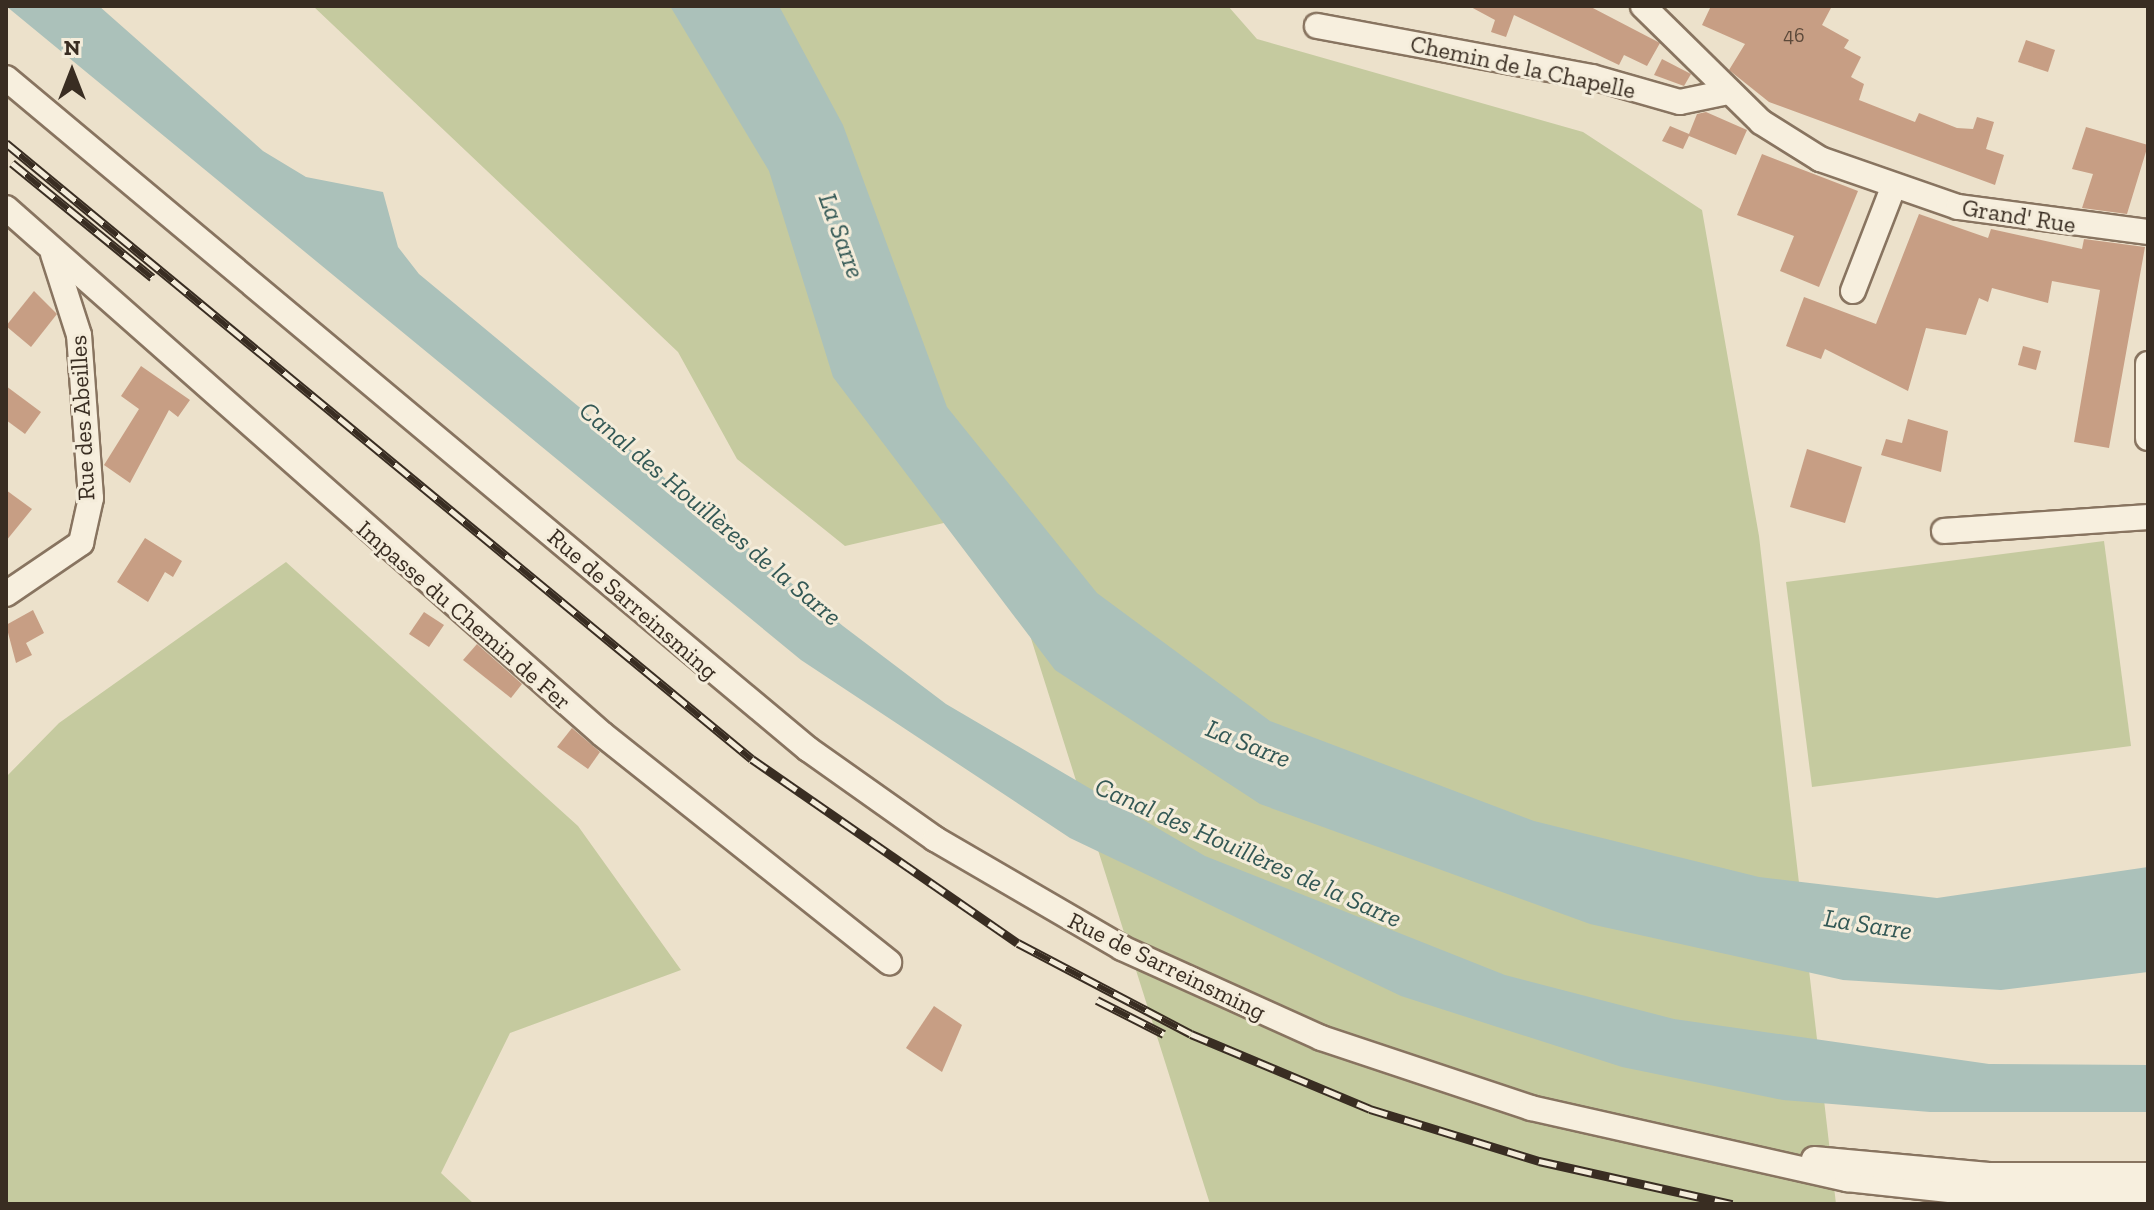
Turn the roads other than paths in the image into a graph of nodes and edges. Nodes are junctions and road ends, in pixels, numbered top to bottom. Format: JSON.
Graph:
{"nodes":[{"id":1,"x":1643,"y":6,"type":"edge"},
{"id":2,"x":1317,"y":26,"type":"dead end"},
{"id":3,"x":6,"y":78,"type":"edge"},
{"id":4,"x":1728,"y":92,"type":"junction"},
{"id":5,"x":1893,"y":188,"type":"junction"},
{"id":6,"x":6,"y":208,"type":"edge"},
{"id":7,"x":2148,"y":232,"type":"edge"},
{"id":8,"x":53,"y":254,"type":"junction"},
{"id":9,"x":1853,"y":291,"type":"dead end"},
{"id":10,"x":2148,"y":364,"type":"edge"},
{"id":11,"x":2147,"y":428,"type":"edge"},
{"id":12,"x":2148,"y":517,"type":"edge"},
{"id":13,"x":1944,"y":531,"type":"dead end"},
{"id":14,"x":6,"y":594,"type":"edge"},
{"id":15,"x":889,"y":962,"type":"dead end"},
{"id":16,"x":1751,"y":1155,"type":"junction"},
{"id":17,"x":2148,"y":1175,"type":"edge"},
{"id":18,"x":2148,"y":1199,"type":"edge"}],
"edges":[{"from":1,"to":4,"type":"street","name":"Grand' Rue"},
{"from":2,"to":4,"type":"street","name":"Chemin de la Chapelle"},
{"from":3,"to":16,"type":"street","name":"Rue de Sarreinsming"},
{"from":4,"to":5,"type":"street","name":"Grand' Rue"},
{"from":5,"to":7,"type":"street","name":"Grand' Rue"},
{"from":5,"to":9,"type":"street"},
{"from":6,"to":8,"type":"street","name":"Impasse du Chemin de Fer"},
{"from":8,"to":14,"type":"street","name":"Rue des Abeilles"},
{"from":8,"to":15,"type":"street","name":"Impasse du Chemin de Fer"},
{"from":10,"to":11,"type":"street"},
{"from":12,"to":13,"type":"street"},
{"from":16,"to":17,"type":"street"},
{"from":16,"to":18,"type":"street"}]}
